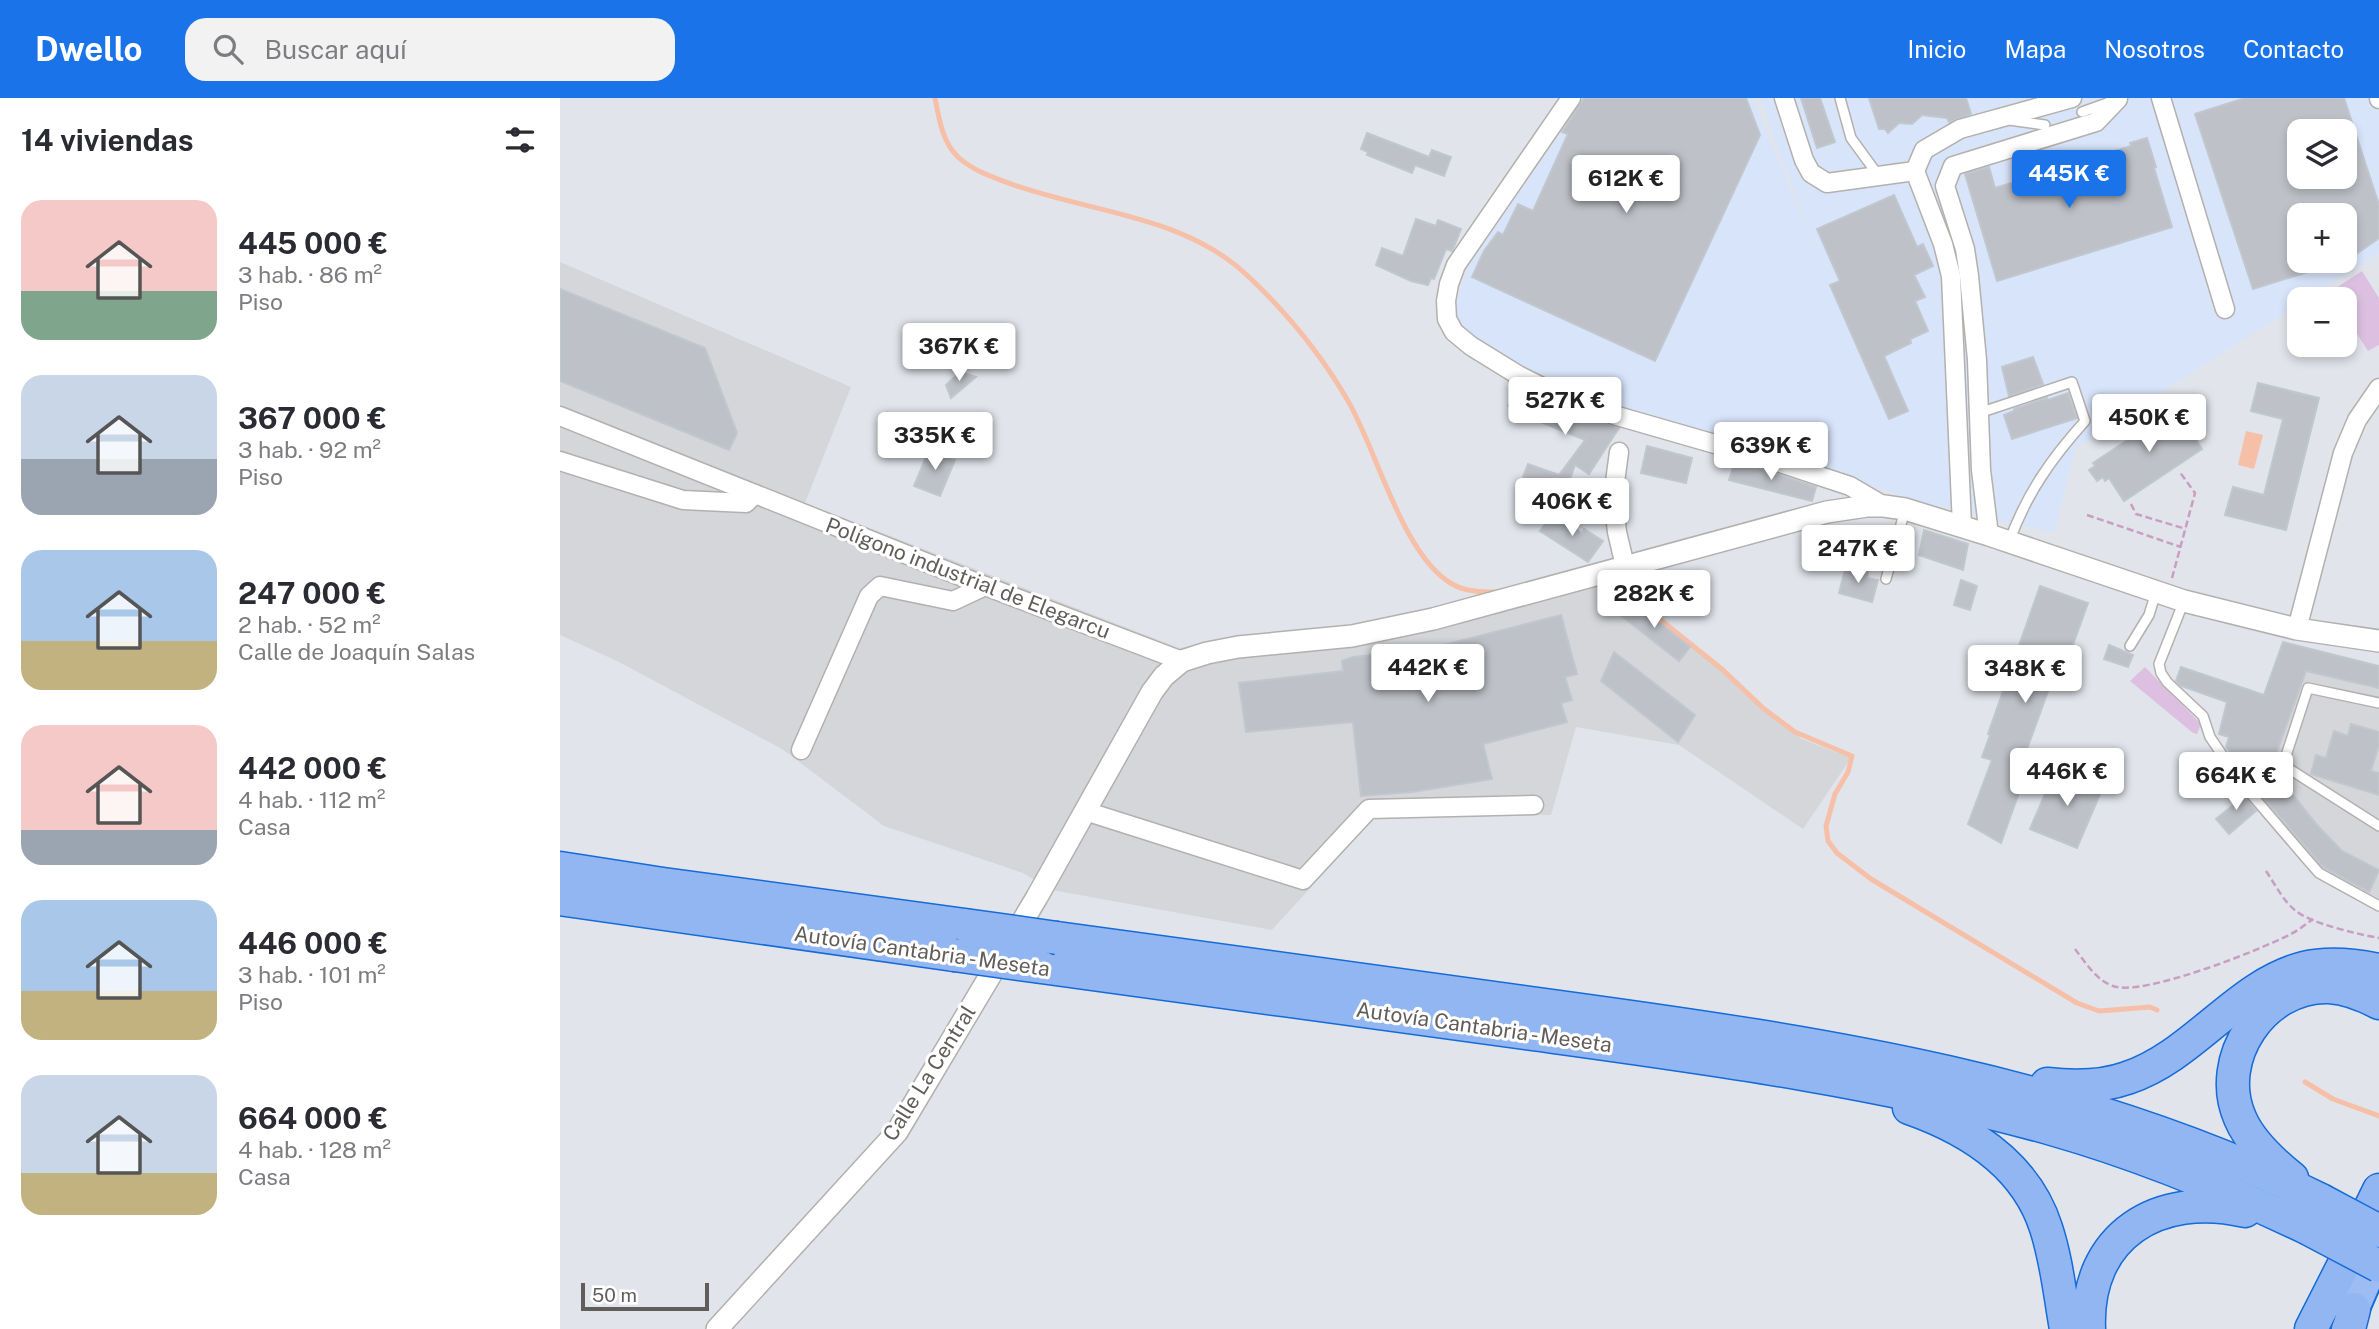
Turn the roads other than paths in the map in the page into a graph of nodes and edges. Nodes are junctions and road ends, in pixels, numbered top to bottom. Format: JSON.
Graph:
{"nodes":[{"id":1,"x":1571,"y":98,"type":"edge"},
{"id":2,"x":1784,"y":98,"type":"edge"},
{"id":3,"x":1840,"y":98,"type":"edge"},
{"id":4,"x":2116,"y":98,"type":"edge"},
{"id":5,"x":2161,"y":98,"type":"edge"},
{"id":6,"x":2077,"y":105,"type":"edge"},
{"id":7,"x":2000,"y":118,"type":"junction"},
{"id":8,"x":2010,"y":148,"type":"junction"},
{"id":9,"x":1914,"y":171,"type":"junction"},
{"id":10,"x":1879,"y":177,"type":"junction"},
{"id":11,"x":2225,"y":309,"type":"dead end"},
{"id":12,"x":2379,"y":388,"type":"edge"},
{"id":13,"x":1979,"y":413,"type":"junction"},
{"id":14,"x":560,"y":416,"type":"edge"},
{"id":15,"x":1619,"y":452,"type":"dead end"},
{"id":16,"x":560,"y":461,"type":"edge"},
{"id":17,"x":755,"y":494,"type":"junction"},
{"id":18,"x":1894,"y":508,"type":"junction"},
{"id":19,"x":1962,"y":526,"type":"junction"},
{"id":20,"x":1999,"y":538,"type":"junction"},
{"id":21,"x":1625,"y":566,"type":"junction"},
{"id":22,"x":1886,"y":579,"type":"dead end"},
{"id":23,"x":985,"y":586,"type":"junction"},
{"id":24,"x":2169,"y":596,"type":"junction"},
{"id":25,"x":2297,"y":629,"type":"junction"},
{"id":26,"x":2379,"y":641,"type":"edge"},
{"id":27,"x":2130,"y":646,"type":"dead end"},
{"id":28,"x":1181,"y":661,"type":"junction"},
{"id":29,"x":2379,"y":703,"type":"edge"},
{"id":30,"x":801,"y":750,"type":"dead end"},
{"id":31,"x":1534,"y":805,"type":"dead end"},
{"id":32,"x":1085,"y":811,"type":"junction"},
{"id":33,"x":2379,"y":826,"type":"edge"},
{"id":34,"x":566,"y":868,"type":"edge"},
{"id":35,"x":560,"y":899,"type":"edge"},
{"id":36,"x":2379,"y":906,"type":"edge"},
{"id":37,"x":2379,"y":970,"type":"edge"},
{"id":38,"x":2379,"y":1003,"type":"edge"},
{"id":39,"x":1931,"y":1067,"type":"junction"},
{"id":40,"x":1801,"y":1073,"type":"junction"},
{"id":41,"x":2379,"y":1190,"type":"edge"},
{"id":42,"x":2379,"y":1196,"type":"edge"},
{"id":43,"x":2314,"y":1214,"type":"junction"},
{"id":44,"x":2366,"y":1244,"type":"edge"},
{"id":45,"x":2379,"y":1266,"type":"edge"},
{"id":46,"x":2350,"y":1322,"type":"edge"},
{"id":47,"x":717,"y":1329,"type":"edge"},
{"id":48,"x":2066,"y":1329,"type":"edge"},
{"id":49,"x":2089,"y":1329,"type":"edge"},
{"id":50,"x":2311,"y":1329,"type":"edge"},
{"id":51,"x":2319,"y":1329,"type":"edge"}],
"edges":[{"from":1,"to":18,"type":"street"},
{"from":2,"to":10,"type":"street"},
{"from":3,"to":10,"type":"lane"},
{"from":4,"to":6,"type":"lane"},
{"from":4,"to":8,"type":"street"},
{"from":5,"to":11,"type":"street"},
{"from":6,"to":7,"type":"street"},
{"from":7,"to":8,"type":"lane"},
{"from":7,"to":9,"type":"street"},
{"from":8,"to":13,"type":"street"},
{"from":9,"to":10,"type":"street"},
{"from":9,"to":19,"type":"street"},
{"from":12,"to":25,"type":"street"},
{"from":13,"to":20,"type":"street"},
{"from":13,"to":20,"type":"lane"},
{"from":14,"to":17,"type":"street","name":"Polígono industrial de Elegarcu"},
{"from":15,"to":21,"type":"street"},
{"from":16,"to":17,"type":"street"},
{"from":17,"to":23,"type":"street","name":"Polígono industrial de Elegarcu"},
{"from":18,"to":19,"type":"street"},
{"from":18,"to":21,"type":"street"},
{"from":18,"to":22,"type":"lane"},
{"from":19,"to":20,"type":"street"},
{"from":20,"to":24,"type":"street"},
{"from":21,"to":28,"type":"street"},
{"from":23,"to":28,"type":"street","name":"Polígono industrial de Elegarcu"},
{"from":23,"to":30,"type":"street","name":"Polígono industrial de Elegarcu"},
{"from":24,"to":25,"type":"street"},
{"from":24,"to":27,"type":"lane"},
{"from":24,"to":36,"type":"lane"},
{"from":25,"to":26,"type":"street"},
{"from":28,"to":32,"type":"street"},
{"from":29,"to":33,"type":"lane"},
{"from":31,"to":32,"type":"street"},
{"from":32,"to":47,"type":"street","name":"Calle La Central"},
{"from":34,"to":39,"type":"highway","name":"Autovía Cantabria - Meseta","bridge":true},
{"from":35,"to":40,"type":"highway","name":"Autovía Cantabria - Meseta","bridge":true},
{"from":37,"to":39,"type":"highway"},
{"from":38,"to":43,"type":"highway"},
{"from":39,"to":43,"type":"highway","name":"Autovía Cantabria - Meseta"},
{"from":40,"to":43,"type":"highway","name":"Autovía Cantabria - Meseta"},
{"from":40,"to":48,"type":"highway"},
{"from":41,"to":44,"type":"highway"},
{"from":42,"to":44,"type":"highway"},
{"from":43,"to":44,"type":"highway","name":"Autovía Cantabria - Meseta","bridge":true},
{"from":43,"to":45,"type":"highway","name":"Autovía Cantabria - Meseta","bridge":true},
{"from":43,"to":49,"type":"highway"},
{"from":44,"to":46,"type":"highway"},
{"from":44,"to":50,"type":"highway"},
{"from":44,"to":51,"type":"highway"}]}
